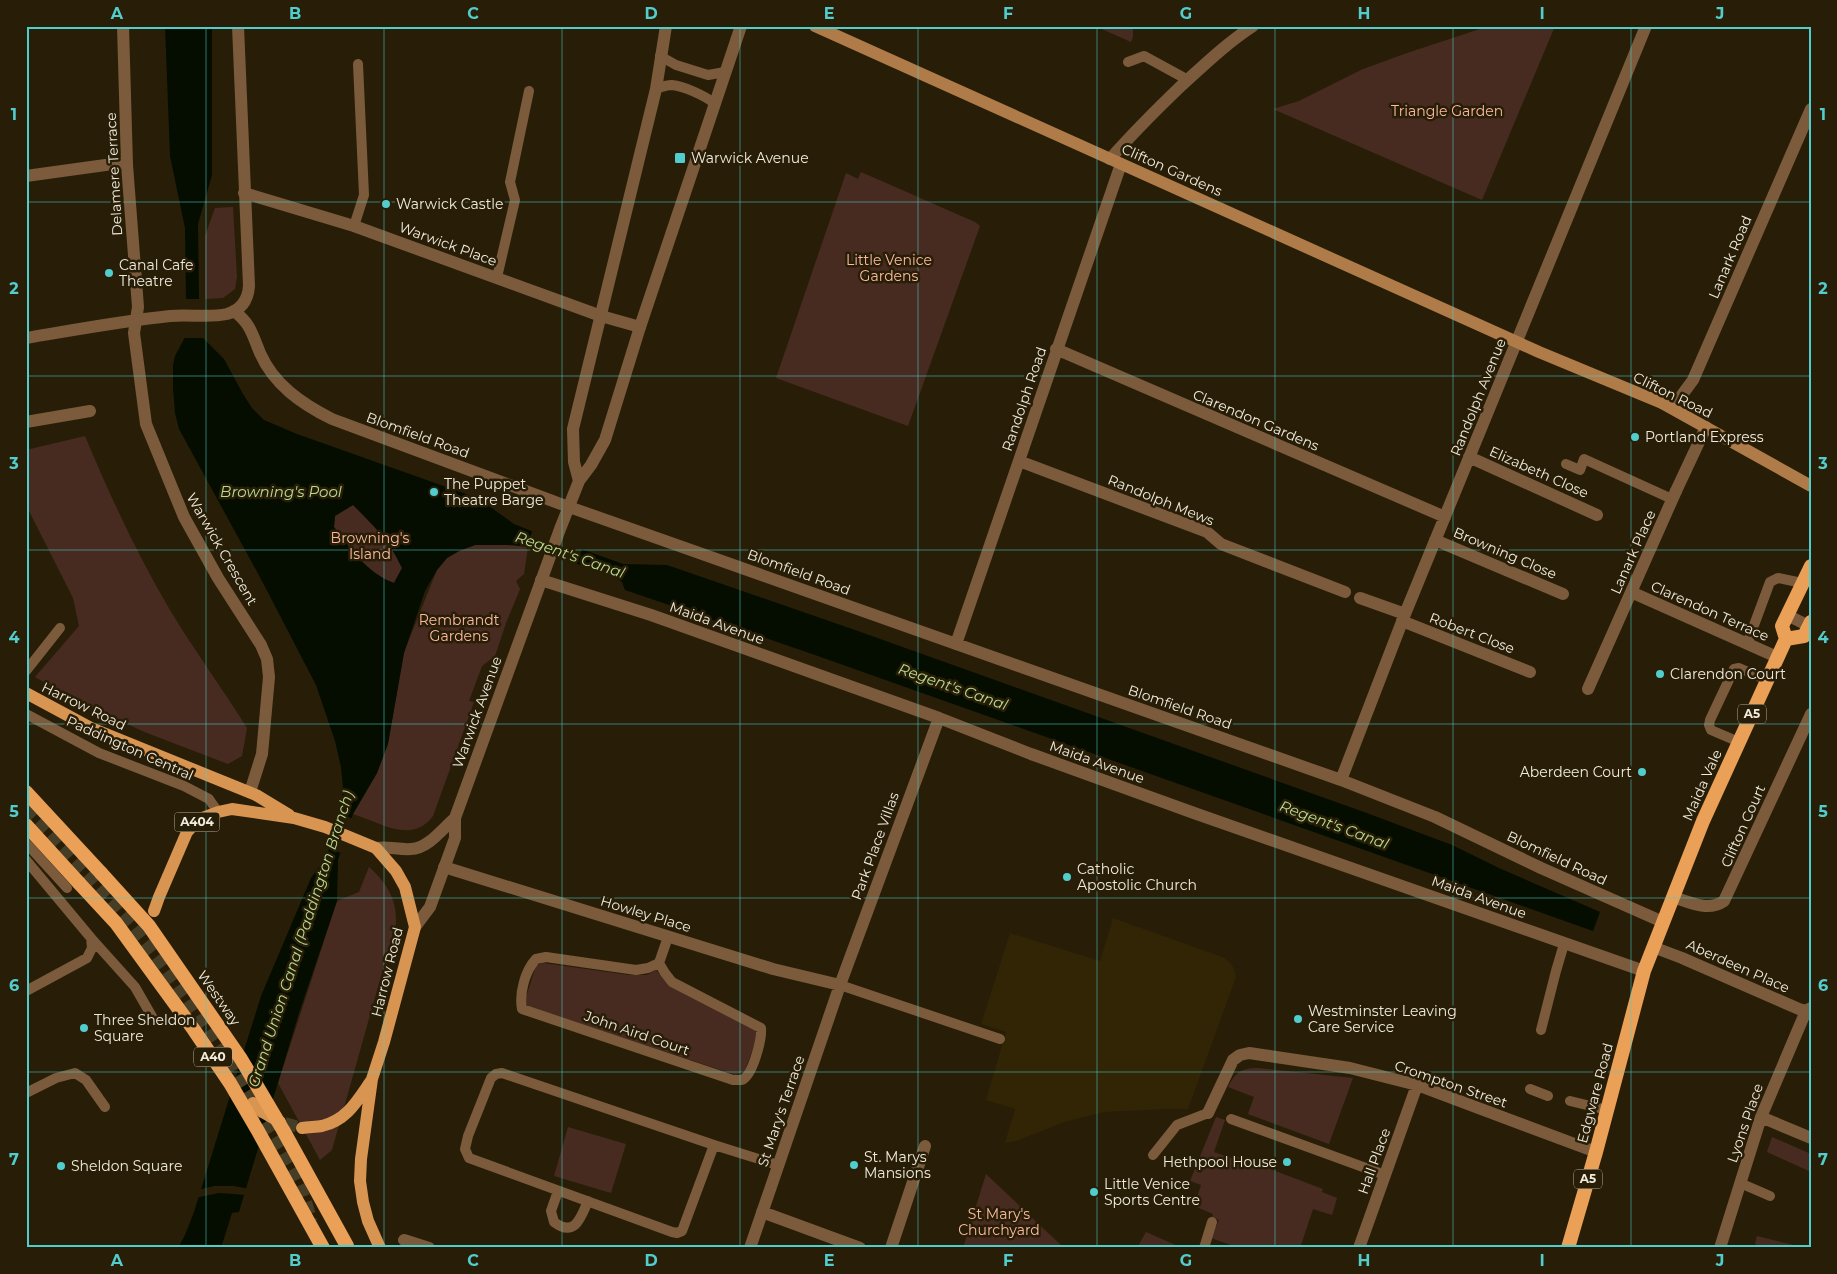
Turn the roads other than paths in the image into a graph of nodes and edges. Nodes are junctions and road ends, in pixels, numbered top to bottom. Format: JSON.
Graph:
{"nodes":[{"id":1,"x":123,"y":26,"type":"edge"},
{"id":2,"x":238,"y":26,"type":"edge"},
{"id":3,"x":666,"y":26,"type":"edge"},
{"id":4,"x":741,"y":26,"type":"edge"},
{"id":5,"x":815,"y":26,"type":"edge"},
{"id":6,"x":1253,"y":26,"type":"edge"},
{"id":7,"x":1646,"y":26,"type":"edge"},
{"id":8,"x":660,"y":56,"type":"junction"},
{"id":9,"x":1128,"y":62,"type":"dead end"},
{"id":10,"x":358,"y":64,"type":"dead end"},
{"id":11,"x":725,"y":72,"type":"junction"},
{"id":12,"x":1188,"y":80,"type":"junction"},
{"id":13,"x":656,"y":89,"type":"junction"},
{"id":14,"x":529,"y":91,"type":"dead end"},
{"id":15,"x":714,"y":103,"type":"junction"},
{"id":16,"x":1811,"y":109,"type":"edge"},
{"id":17,"x":127,"y":162,"type":"junction"},
{"id":18,"x":1115,"y":162,"type":"junction"},
{"id":19,"x":26,"y":176,"type":"edge"},
{"id":20,"x":244,"y":193,"type":"junction"},
{"id":21,"x":354,"y":226,"type":"junction"},
{"id":22,"x":497,"y":278,"type":"junction"},
{"id":23,"x":234,"y":311,"type":"junction"},
{"id":24,"x":601,"y":316,"type":"junction"},
{"id":25,"x":136,"y":319,"type":"junction"},
{"id":26,"x":640,"y":327,"type":"junction"},
{"id":27,"x":26,"y":338,"type":"edge"},
{"id":28,"x":1517,"y":341,"type":"junction"},
{"id":29,"x":1056,"y":349,"type":"junction"},
{"id":30,"x":1662,"y":403,"type":"junction"},
{"id":31,"x":90,"y":411,"type":"dead end"},
{"id":32,"x":26,"y":422,"type":"edge"},
{"id":33,"x":1706,"y":427,"type":"junction"},
{"id":34,"x":1469,"y":457,"type":"junction"},
{"id":35,"x":1019,"y":461,"type":"junction"},
{"id":36,"x":1566,"y":464,"type":"dead end"},
{"id":37,"x":579,"y":480,"type":"junction"},
{"id":38,"x":1811,"y":486,"type":"edge"},
{"id":39,"x":1674,"y":495,"type":"junction"},
{"id":40,"x":569,"y":507,"type":"junction"},
{"id":41,"x":1597,"y":515,"type":"dead end"},
{"id":42,"x":1445,"y":518,"type":"junction"},
{"id":43,"x":1435,"y":540,"type":"junction"},
{"id":44,"x":1811,"y":566,"type":"edge"},
{"id":45,"x":541,"y":580,"type":"junction"},
{"id":46,"x":1806,"y":585,"type":"edge"},
{"id":47,"x":1345,"y":592,"type":"dead end"},
{"id":48,"x":1631,"y":592,"type":"junction"},
{"id":49,"x":1563,"y":594,"type":"dead end"},
{"id":50,"x":1360,"y":598,"type":"dead end"},
{"id":51,"x":1787,"y":616,"type":"junction"},
{"id":52,"x":1403,"y":618,"type":"junction"},
{"id":53,"x":1810,"y":625,"type":"edge"},
{"id":54,"x":60,"y":628,"type":"dead end"},
{"id":55,"x":1786,"y":639,"type":"junction"},
{"id":56,"x":956,"y":644,"type":"junction"},
{"id":57,"x":1747,"y":644,"type":"junction"},
{"id":58,"x":1778,"y":657,"type":"junction"},
{"id":59,"x":26,"y":671,"type":"edge"},
{"id":60,"x":1530,"y":672,"type":"dead end"},
{"id":61,"x":1767,"y":680,"type":"junction"},
{"id":62,"x":1588,"y":689,"type":"dead end"},
{"id":63,"x":26,"y":693,"type":"edge"},
{"id":64,"x":26,"y":714,"type":"edge"},
{"id":65,"x":1811,"y":714,"type":"edge"},
{"id":66,"x":939,"y":718,"type":"junction"},
{"id":67,"x":1739,"y":742,"type":"junction"},
{"id":68,"x":1341,"y":780,"type":"junction"},
{"id":69,"x":26,"y":792,"type":"edge"},
{"id":70,"x":250,"y":792,"type":"junction"},
{"id":71,"x":218,"y":812,"type":"junction"},
{"id":72,"x":294,"y":818,"type":"junction"},
{"id":73,"x":455,"y":818,"type":"junction"},
{"id":74,"x":26,"y":825,"type":"edge"},
{"id":75,"x":26,"y":843,"type":"edge"},
{"id":76,"x":376,"y":848,"type":"junction"},
{"id":77,"x":26,"y":860,"type":"edge"},
{"id":78,"x":444,"y":866,"type":"junction"},
{"id":79,"x":67,"y":888,"type":"dead end"},
{"id":80,"x":1672,"y":897,"type":"junction"},
{"id":81,"x":154,"y":911,"type":"dead end"},
{"id":82,"x":1663,"y":922,"type":"junction"},
{"id":83,"x":415,"y":927,"type":"junction"},
{"id":84,"x":668,"y":936,"type":"junction"},
{"id":85,"x":91,"y":938,"type":"junction"},
{"id":86,"x":1564,"y":944,"type":"junction"},
{"id":87,"x":1653,"y":947,"type":"junction"},
{"id":88,"x":659,"y":963,"type":"junction"},
{"id":89,"x":1644,"y":971,"type":"junction"},
{"id":90,"x":840,"y":984,"type":"junction"},
{"id":91,"x":26,"y":991,"type":"edge"},
{"id":92,"x":1808,"y":1010,"type":"edge"},
{"id":93,"x":154,"y":1020,"type":"dead end"},
{"id":94,"x":1541,"y":1030,"type":"dead end"},
{"id":95,"x":1000,"y":1039,"type":"dead end"},
{"id":96,"x":372,"y":1079,"type":"junction"},
{"id":97,"x":1418,"y":1085,"type":"junction"},
{"id":98,"x":1530,"y":1089,"type":"dead end"},
{"id":99,"x":26,"y":1093,"type":"edge"},
{"id":100,"x":1548,"y":1096,"type":"dead end"},
{"id":101,"x":1570,"y":1101,"type":"dead end"},
{"id":102,"x":253,"y":1102,"type":"dead end"},
{"id":103,"x":105,"y":1107,"type":"dead end"},
{"id":104,"x":1607,"y":1110,"type":"junction"},
{"id":105,"x":1208,"y":1113,"type":"joint"},
{"id":106,"x":1761,"y":1117,"type":"junction"},
{"id":107,"x":1231,"y":1119,"type":"dead end"},
{"id":108,"x":285,"y":1124,"type":"tunnel mouth"},
{"id":109,"x":302,"y":1128,"type":"tunnel mouth"},
{"id":110,"x":1811,"y":1138,"type":"edge"},
{"id":111,"x":714,"y":1145,"type":"junction"},
{"id":112,"x":926,"y":1146,"type":"dead end"},
{"id":113,"x":1596,"y":1152,"type":"junction"},
{"id":114,"x":1153,"y":1155,"type":"dead end"},
{"id":115,"x":778,"y":1165,"type":"junction"},
{"id":116,"x":1385,"y":1175,"type":"junction"},
{"id":117,"x":1740,"y":1183,"type":"junction"},
{"id":118,"x":558,"y":1190,"type":"junction"},
{"id":119,"x":1770,"y":1196,"type":"dead end"},
{"id":120,"x":588,"y":1201,"type":"junction"},
{"id":121,"x":762,"y":1212,"type":"junction"},
{"id":122,"x":1212,"y":1222,"type":"dead end"},
{"id":123,"x":404,"y":1240,"type":"dead end"},
{"id":124,"x":324,"y":1248,"type":"edge"},
{"id":125,"x":348,"y":1248,"type":"edge"},
{"id":126,"x":380,"y":1248,"type":"edge"},
{"id":127,"x":429,"y":1248,"type":"edge"},
{"id":128,"x":750,"y":1248,"type":"edge"},
{"id":129,"x":860,"y":1248,"type":"edge"},
{"id":130,"x":890,"y":1248,"type":"edge"},
{"id":131,"x":1204,"y":1248,"type":"edge"},
{"id":132,"x":1359,"y":1248,"type":"edge"},
{"id":133,"x":1568,"y":1248,"type":"edge"},
{"id":134,"x":1720,"y":1248,"type":"edge"}],
"edges":[{"from":1,"to":17,"type":"street","name":"Delamere Terrace"},
{"from":2,"to":20,"type":"street"},
{"from":3,"to":8,"type":"street"},
{"from":4,"to":11,"type":"street"},
{"from":5,"to":18,"type":"main road","name":"Clifton Gardens"},
{"from":6,"to":12,"type":"street"},
{"from":7,"to":28,"type":"street","name":"Randolph Avenue"},
{"from":8,"to":11,"type":"lane"},
{"from":8,"to":13,"type":"street"},
{"from":9,"to":12,"type":"lane"},
{"from":10,"to":21,"type":"lane"},
{"from":11,"to":15,"type":"street"},
{"from":12,"to":18,"type":"street"},
{"from":13,"to":15,"type":"lane"},
{"from":13,"to":24,"type":"street"},
{"from":14,"to":22,"type":"lane"},
{"from":15,"to":26,"type":"street"},
{"from":16,"to":30,"type":"street","name":"Lanark Road"},
{"from":17,"to":19,"type":"street"},
{"from":17,"to":25,"type":"street","name":"Delamere Terrace"},
{"from":18,"to":28,"type":"main road","name":"Clifton Gardens"},
{"from":18,"to":29,"type":"street","name":"Randolph Road"},
{"from":20,"to":21,"type":"street","name":"Warwick Place"},
{"from":20,"to":23,"type":"street"},
{"from":21,"to":22,"type":"street","name":"Warwick Place"},
{"from":22,"to":24,"type":"street","name":"Warwick Place"},
{"from":23,"to":25,"type":"street"},
{"from":23,"to":40,"type":"street","name":"Blomfield Road"},
{"from":24,"to":26,"type":"street","name":"Warwick Place"},
{"from":24,"to":37,"type":"street"},
{"from":25,"to":27,"type":"street"},
{"from":25,"to":70,"type":"street","name":"Warwick Crescent"},
{"from":26,"to":37,"type":"street"},
{"from":28,"to":30,"type":"main road","name":"Clifton Road"},
{"from":28,"to":34,"type":"street","name":"Randolph Avenue"},
{"from":29,"to":35,"type":"street","name":"Randolph Road"},
{"from":29,"to":42,"type":"street","name":"Clarendon Gardens"},
{"from":30,"to":33,"type":"main road","name":"Clifton Road"},
{"from":31,"to":32,"type":"street"},
{"from":33,"to":38,"type":"main road","name":"Clifton Road"},
{"from":33,"to":39,"type":"street","name":"Lanark Place"},
{"from":34,"to":41,"type":"street","name":"Elizabeth Close"},
{"from":34,"to":42,"type":"street","name":"Randolph Avenue"},
{"from":35,"to":47,"type":"street","name":"Randolph Mews"},
{"from":35,"to":56,"type":"street","name":"Randolph Road"},
{"from":36,"to":39,"type":"lane"},
{"from":37,"to":40,"type":"street"},
{"from":39,"to":48,"type":"street","name":"Lanark Place"},
{"from":40,"to":45,"type":"street","name":"Warwick Avenue"},
{"from":40,"to":56,"type":"street","name":"Blomfield Road"},
{"from":42,"to":43,"type":"street","name":"Randolph Avenue"},
{"from":43,"to":49,"type":"street","name":"Browning Close"},
{"from":43,"to":52,"type":"street","name":"Randolph Avenue"},
{"from":44,"to":46,"type":"highway","name":"Maida Vale","number":"A5"},
{"from":45,"to":66,"type":"street","name":"Maida Avenue"},
{"from":45,"to":73,"type":"street","name":"Warwick Avenue"},
{"from":46,"to":51,"type":"highway","name":"Maida Vale","number":"A5"},
{"from":46,"to":57,"type":"lane"},
{"from":48,"to":57,"type":"street","name":"Clarendon Terrace"},
{"from":48,"to":62,"type":"street","name":"Lanark Place"},
{"from":50,"to":52,"type":"street"},
{"from":51,"to":53,"type":"street"},
{"from":51,"to":55,"type":"highway","name":"Maida Vale","number":"A5"},
{"from":52,"to":60,"type":"street","name":"Robert Close"},
{"from":52,"to":68,"type":"street","name":"Randolph Avenue"},
{"from":53,"to":55,"type":"highway"},
{"from":54,"to":59,"type":"lane"},
{"from":55,"to":58,"type":"highway","name":"Maida Vale","number":"A5"},
{"from":56,"to":68,"type":"street","name":"Blomfield Road"},
{"from":57,"to":58,"type":"street","name":"Clarendon Terrace"},
{"from":58,"to":61,"type":"highway","name":"Maida Vale","number":"A5"},
{"from":61,"to":67,"type":"highway","name":"Maida Vale","number":"A5"},
{"from":61,"to":67,"type":"lane"},
{"from":63,"to":70,"type":"main road","name":"Harrow Road","number":"A404"},
{"from":64,"to":71,"type":"lane","name":"Paddington Central"},
{"from":65,"to":80,"type":"street","name":"Clifton Court"},
{"from":66,"to":86,"type":"street","name":"Maida Avenue"},
{"from":66,"to":90,"type":"street","name":"Park Place Villas"},
{"from":67,"to":80,"type":"highway","name":"Maida Vale","number":"A5"},
{"from":68,"to":82,"type":"street","name":"Blomfield Road"},
{"from":69,"to":125,"type":"highway","name":"Westway","number":"A40","bridge":true},
{"from":70,"to":72,"type":"main road","name":"Harrow Road","number":"A404"},
{"from":71,"to":72,"type":"main road","name":"Harrow Road","number":"A404"},
{"from":71,"to":81,"type":"main road","name":"Harrow Road","number":"A404"},
{"from":72,"to":76,"type":"main road","name":"Harrow Road","number":"A404"},
{"from":73,"to":76,"type":"street","name":"Warwick Avenue"},
{"from":73,"to":78,"type":"street","name":"Warwick Avenue"},
{"from":74,"to":124,"type":"highway","number":"A40","bridge":true},
{"from":75,"to":79,"type":"lane"},
{"from":76,"to":83,"type":"main road","name":"Harrow Road","number":"A404"},
{"from":77,"to":85,"type":"lane"},
{"from":78,"to":83,"type":"street","name":"Warwick Avenue"},
{"from":78,"to":84,"type":"street","name":"Howley Place"},
{"from":80,"to":82,"type":"highway","name":"Maida Vale","number":"A5"},
{"from":82,"to":87,"type":"highway","name":"Maida Vale","number":"A5"},
{"from":83,"to":96,"type":"main road","name":"Harrow Road","number":"A404"},
{"from":84,"to":88,"type":"lane"},
{"from":84,"to":90,"type":"street","name":"Howley Place"},
{"from":85,"to":91,"type":"lane"},
{"from":85,"to":93,"type":"lane"},
{"from":86,"to":89,"type":"street","name":"Maida Avenue"},
{"from":86,"to":94,"type":"lane"},
{"from":87,"to":89,"type":"highway","name":"Edgware Road","number":"A5"},
{"from":87,"to":92,"type":"street","name":"Aberdeen Place"},
{"from":88,"to":88,"type":"lane","name":"John Aird Court"},
{"from":89,"to":104,"type":"highway","name":"Edgware Road","number":"A5"},
{"from":90,"to":95,"type":"lane"},
{"from":90,"to":115,"type":"street","name":"St Mary's Terrace"},
{"from":92,"to":106,"type":"street","name":"Lyons Place"},
{"from":96,"to":109,"type":"main road","name":"Harrow Road","number":"A404"},
{"from":96,"to":126,"type":"main road","name":"Harrow Road","number":"A404"},
{"from":97,"to":105,"type":"street","name":"Crompton Street"},
{"from":97,"to":113,"type":"street","name":"Crompton Street"},
{"from":97,"to":116,"type":"street","name":"Hall Place"},
{"from":98,"to":100,"type":"lane"},
{"from":99,"to":103,"type":"lane"},
{"from":101,"to":104,"type":"lane"},
{"from":102,"to":108,"type":"main road","bridge":true},
{"from":104,"to":113,"type":"highway","name":"Edgware Road","number":"A5"},
{"from":105,"to":114,"type":"lane"},
{"from":106,"to":110,"type":"street"},
{"from":106,"to":117,"type":"street","name":"Lyons Place"},
{"from":107,"to":116,"type":"lane"},
{"from":111,"to":115,"type":"lane"},
{"from":111,"to":118,"type":"lane"},
{"from":111,"to":120,"type":"lane"},
{"from":112,"to":130,"type":"street"},
{"from":113,"to":133,"type":"highway","name":"Edgware Road","number":"A5"},
{"from":115,"to":121,"type":"street","name":"St Mary's Terrace"},
{"from":116,"to":132,"type":"street","name":"Hall Place"},
{"from":117,"to":119,"type":"lane"},
{"from":117,"to":134,"type":"street","name":"Lyons Place"},
{"from":118,"to":120,"type":"lane"},
{"from":118,"to":120,"type":"lane"},
{"from":121,"to":128,"type":"street","name":"St Mary's Terrace"},
{"from":121,"to":129,"type":"street"},
{"from":122,"to":131,"type":"lane"},
{"from":123,"to":127,"type":"street"}]}
